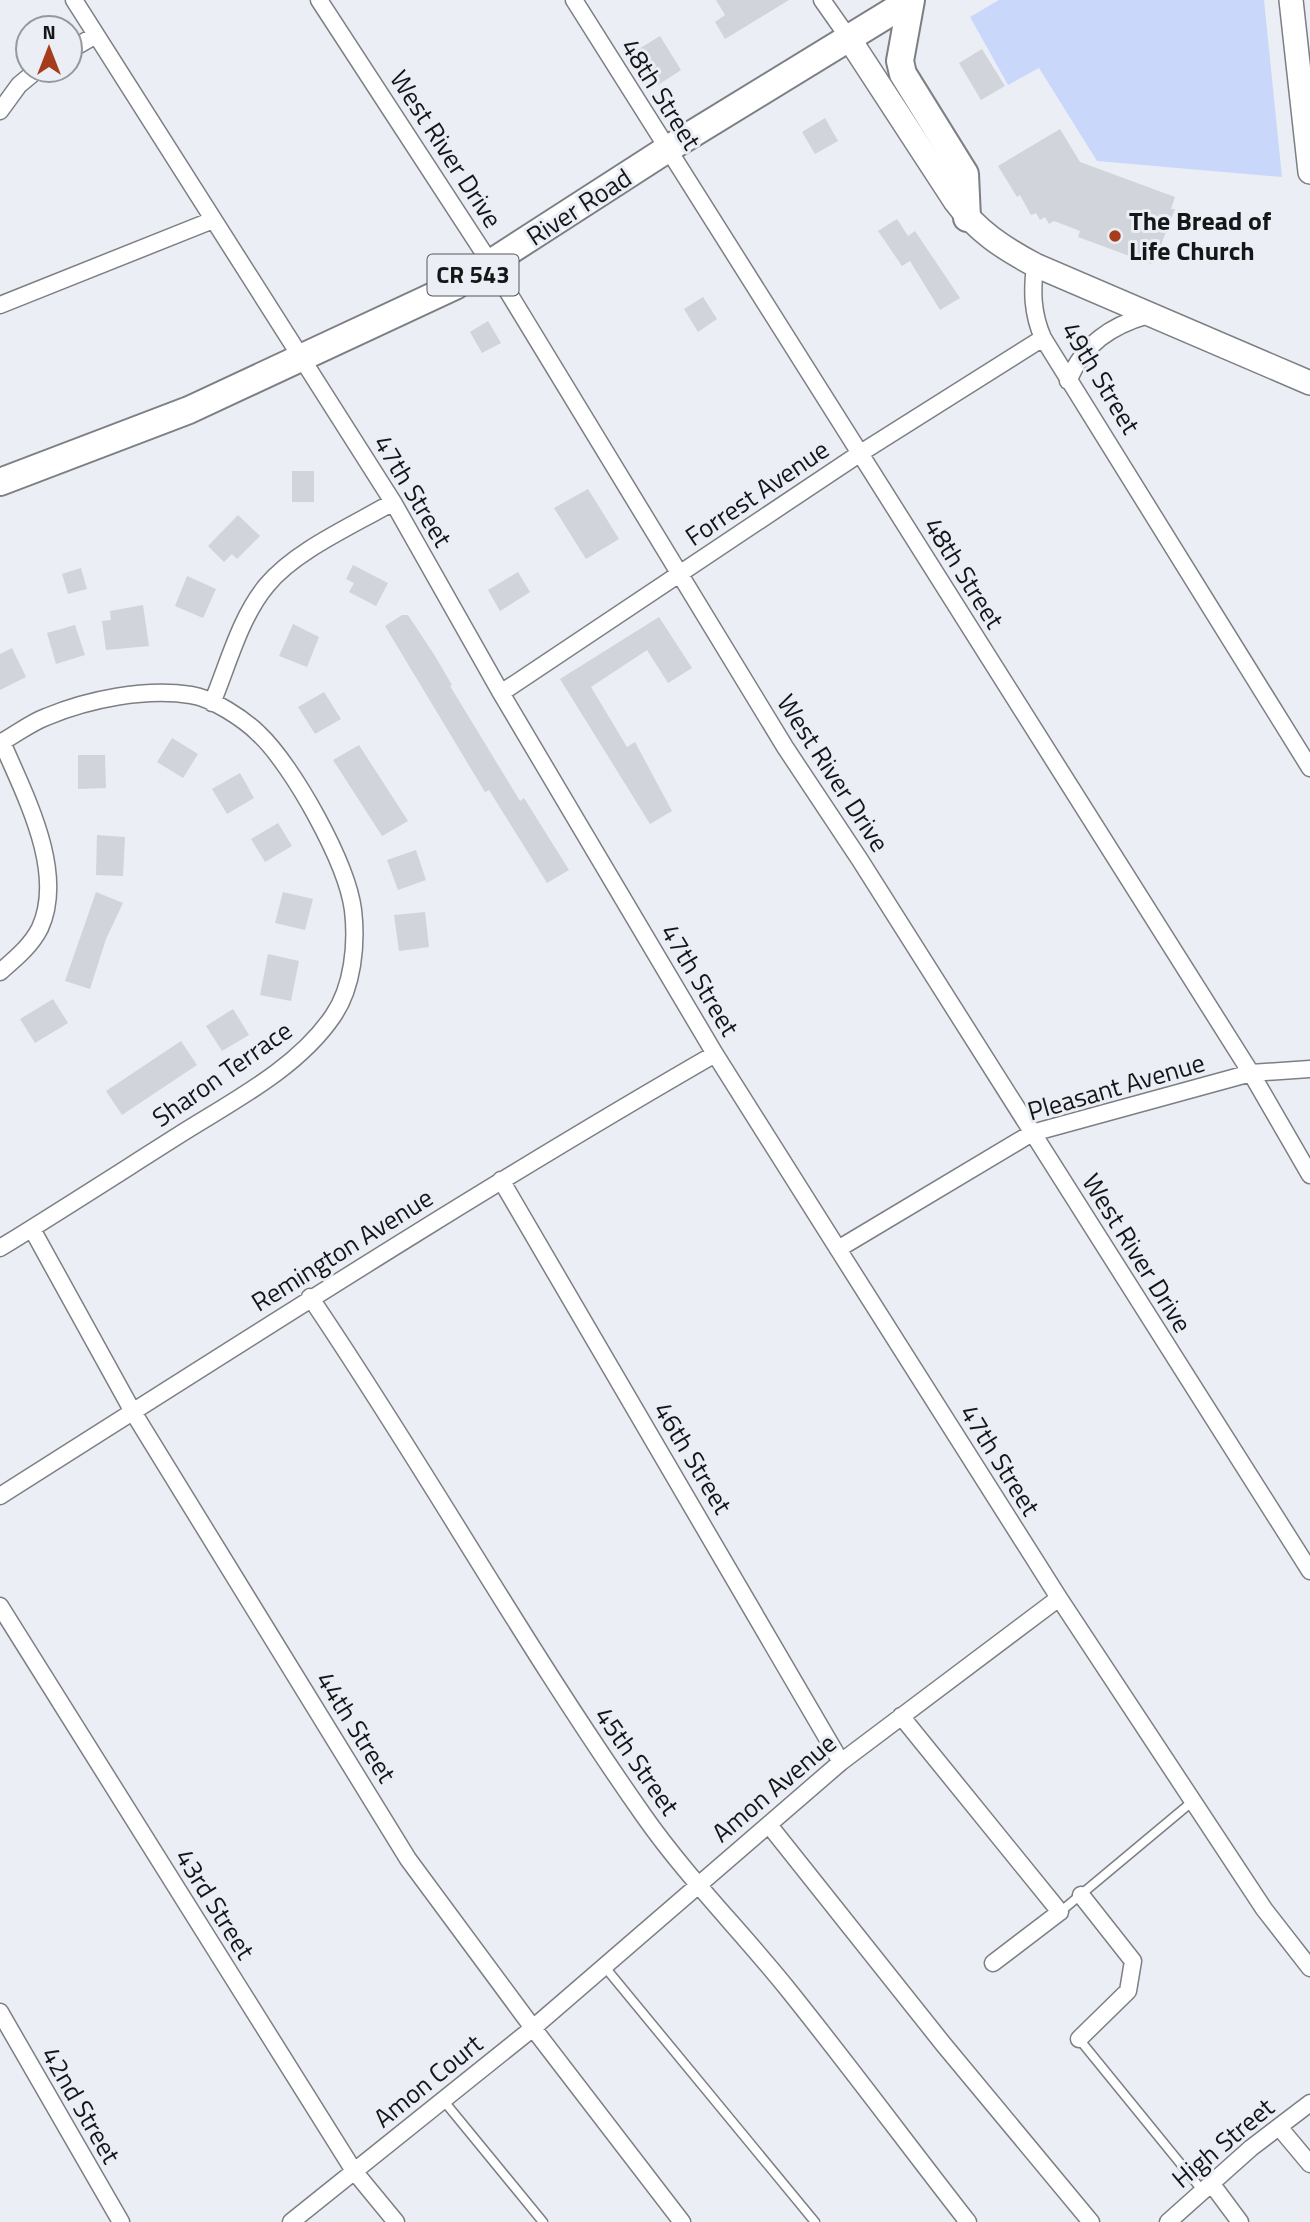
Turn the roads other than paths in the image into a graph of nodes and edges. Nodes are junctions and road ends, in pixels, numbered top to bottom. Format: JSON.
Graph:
{"nodes":[{"id":1,"x":74,"y":0,"type":"edge"},
{"id":2,"x":319,"y":0,"type":"edge"},
{"id":3,"x":574,"y":0,"type":"edge"},
{"id":4,"x":821,"y":0,"type":"edge"},
{"id":5,"x":911,"y":0,"type":"edge"},
{"id":6,"x":1291,"y":0,"type":"edge"},
{"id":7,"x":96,"y":35,"type":"junction"},
{"id":8,"x":848,"y":37,"type":"junction"},
{"id":9,"x":84,"y":42,"type":"edge"},
{"id":10,"x":20,"y":84,"type":"edge"},
{"id":11,"x":0,"y":111,"type":"edge"},
{"id":12,"x":1308,"y":133,"type":"edge"},
{"id":13,"x":666,"y":150,"type":"junction"},
{"id":14,"x":1310,"y":172,"type":"edge"},
{"id":15,"x":967,"y":218,"type":"junction"},
{"id":16,"x":213,"y":220,"type":"junction"},
{"id":17,"x":491,"y":264,"type":"junction"},
{"id":18,"x":1035,"y":265,"type":"junction"},
{"id":19,"x":0,"y":305,"type":"edge"},
{"id":20,"x":1148,"y":315,"type":"junction"},
{"id":21,"x":1043,"y":338,"type":"junction"},
{"id":22,"x":301,"y":357,"type":"junction"},
{"id":23,"x":1068,"y":381,"type":"junction"},
{"id":24,"x":1310,"y":383,"type":"edge"},
{"id":25,"x":859,"y":454,"type":"junction"},
{"id":26,"x":0,"y":482,"type":"edge"},
{"id":27,"x":393,"y":502,"type":"junction"},
{"id":28,"x":680,"y":574,"type":"junction"},
{"id":29,"x":501,"y":694,"type":"junction"},
{"id":30,"x":212,"y":703,"type":"junction"},
{"id":31,"x":1,"y":742,"type":"edge"},
{"id":32,"x":1310,"y":768,"type":"edge"},
{"id":33,"x":0,"y":972,"type":"edge"},
{"id":34,"x":715,"y":1054,"type":"junction"},
{"id":35,"x":1310,"y":1069,"type":"edge"},
{"id":36,"x":1251,"y":1073,"type":"junction"},
{"id":37,"x":1032,"y":1133,"type":"junction"},
{"id":38,"x":1310,"y":1175,"type":"edge"},
{"id":39,"x":501,"y":1180,"type":"junction"},
{"id":40,"x":32,"y":1229,"type":"junction"},
{"id":41,"x":0,"y":1248,"type":"edge"},
{"id":42,"x":838,"y":1249,"type":"junction"},
{"id":43,"x":310,"y":1297,"type":"junction"},
{"id":44,"x":133,"y":1412,"type":"junction"},
{"id":45,"x":0,"y":1496,"type":"edge"},
{"id":46,"x":1310,"y":1571,"type":"edge"},
{"id":47,"x":1059,"y":1598,"type":"junction"},
{"id":48,"x":0,"y":1606,"type":"edge"},
{"id":49,"x":901,"y":1716,"type":"junction"},
{"id":50,"x":841,"y":1762,"type":"junction"},
{"id":51,"x":1193,"y":1801,"type":"junction"},
{"id":52,"x":769,"y":1825,"type":"junction"},
{"id":53,"x":699,"y":1884,"type":"junction"},
{"id":54,"x":1081,"y":1895,"type":"junction"},
{"id":55,"x":1060,"y":1912,"type":"junction"},
{"id":56,"x":993,"y":1963,"type":"dead end"},
{"id":57,"x":604,"y":1966,"type":"junction"},
{"id":58,"x":1310,"y":1968,"type":"edge"},
{"id":59,"x":0,"y":2012,"type":"edge"},
{"id":60,"x":533,"y":2028,"type":"junction"},
{"id":61,"x":1079,"y":2039,"type":"joint"},
{"id":62,"x":443,"y":2100,"type":"junction"},
{"id":63,"x":1310,"y":2103,"type":"edge"},
{"id":64,"x":1279,"y":2127,"type":"junction"},
{"id":65,"x":1310,"y":2164,"type":"edge"},
{"id":66,"x":354,"y":2171,"type":"junction"},
{"id":67,"x":1206,"y":2186,"type":"junction"},
{"id":68,"x":121,"y":2222,"type":"edge"},
{"id":69,"x":291,"y":2222,"type":"edge"},
{"id":70,"x":396,"y":2222,"type":"edge"},
{"id":71,"x":543,"y":2222,"type":"edge"},
{"id":72,"x":682,"y":2222,"type":"edge"},
{"id":73,"x":815,"y":2222,"type":"edge"},
{"id":74,"x":968,"y":2222,"type":"edge"},
{"id":75,"x":1091,"y":2222,"type":"edge"},
{"id":76,"x":1168,"y":2222,"type":"edge"},
{"id":77,"x":1240,"y":2222,"type":"edge"}],
"edges":[{"from":1,"to":7,"type":"street","name":"47th Street"},
{"from":2,"to":17,"type":"street","name":"West River Drive"},
{"from":3,"to":13,"type":"street","name":"48th Street"},
{"from":4,"to":8,"type":"street"},
{"from":5,"to":8,"type":"main road","name":"River Road","number":"CR 543"},
{"from":5,"to":15,"type":"main road"},
{"from":6,"to":12,"type":"main road"},
{"from":7,"to":9,"type":"street"},
{"from":7,"to":16,"type":"street","name":"47th Street"},
{"from":8,"to":13,"type":"main road","name":"River Road","number":"CR 543"},
{"from":8,"to":15,"type":"main road"},
{"from":10,"to":11,"type":"street"},
{"from":12,"to":14,"type":"main road"},
{"from":13,"to":17,"type":"main road","name":"River Road","number":"CR 543"},
{"from":13,"to":25,"type":"street","name":"48th Street"},
{"from":15,"to":18,"type":"main road"},
{"from":16,"to":19,"type":"street"},
{"from":16,"to":22,"type":"street","name":"47th Street"},
{"from":17,"to":22,"type":"main road","name":"River Road","number":"CR 543"},
{"from":17,"to":28,"type":"street","name":"West River Drive"},
{"from":18,"to":20,"type":"main road"},
{"from":18,"to":21,"type":"street","name":"49th Street"},
{"from":20,"to":23,"type":"street"},
{"from":20,"to":24,"type":"main road"},
{"from":21,"to":23,"type":"street","name":"49th Street"},
{"from":21,"to":25,"type":"street","name":"Forrest Avenue"},
{"from":22,"to":26,"type":"main road","name":"River Road","number":"CR 543"},
{"from":22,"to":27,"type":"street","name":"47th Street"},
{"from":23,"to":32,"type":"street","name":"49th Street"},
{"from":25,"to":28,"type":"street","name":"Forrest Avenue"},
{"from":25,"to":36,"type":"street","name":"48th Street"},
{"from":27,"to":29,"type":"street","name":"47th Street"},
{"from":27,"to":30,"type":"street"},
{"from":28,"to":29,"type":"street","name":"Forrest Avenue"},
{"from":28,"to":37,"type":"street","name":"West River Drive"},
{"from":29,"to":34,"type":"street","name":"47th Street"},
{"from":30,"to":31,"type":"street","name":"Sharon Terrace"},
{"from":30,"to":40,"type":"street","name":"Sharon Terrace"},
{"from":31,"to":33,"type":"street"},
{"from":34,"to":39,"type":"street","name":"Remington Avenue"},
{"from":34,"to":42,"type":"street","name":"47th Street"},
{"from":35,"to":36,"type":"street","name":"Pleasant Avenue"},
{"from":36,"to":37,"type":"street","name":"Pleasant Avenue"},
{"from":36,"to":38,"type":"street","name":"48th Street"},
{"from":37,"to":42,"type":"street","name":"Pleasant Avenue"},
{"from":37,"to":46,"type":"street","name":"West River Drive"},
{"from":39,"to":43,"type":"street","name":"Remington Avenue"},
{"from":39,"to":50,"type":"street","name":"46th Street"},
{"from":40,"to":41,"type":"street","name":"Sharon Terrace"},
{"from":40,"to":44,"type":"street","name":"44th Street"},
{"from":42,"to":47,"type":"street","name":"47th Street"},
{"from":43,"to":44,"type":"street","name":"Remington Avenue"},
{"from":43,"to":53,"type":"street","name":"45th Street"},
{"from":44,"to":45,"type":"street","name":"Remington Avenue"},
{"from":44,"to":60,"type":"street","name":"44th Street"},
{"from":47,"to":49,"type":"street","name":"Amon Avenue"},
{"from":47,"to":51,"type":"street","name":"47th Street"},
{"from":48,"to":66,"type":"street","name":"43rd Street"},
{"from":49,"to":50,"type":"street","name":"Amon Avenue"},
{"from":49,"to":55,"type":"street"},
{"from":50,"to":52,"type":"street","name":"Amon Avenue"},
{"from":51,"to":54,"type":"lane"},
{"from":51,"to":58,"type":"street","name":"47th Street"},
{"from":52,"to":53,"type":"street","name":"Amon Avenue"},
{"from":52,"to":75,"type":"street"},
{"from":53,"to":57,"type":"street","name":"Amon Avenue"},
{"from":53,"to":74,"type":"street","name":"45th Street"},
{"from":54,"to":55,"type":"lane"},
{"from":54,"to":61,"type":"street"},
{"from":55,"to":56,"type":"street"},
{"from":57,"to":60,"type":"street","name":"Amon Avenue"},
{"from":57,"to":73,"type":"lane"},
{"from":59,"to":68,"type":"street","name":"42nd Street"},
{"from":60,"to":62,"type":"street","name":"Amon Court"},
{"from":60,"to":72,"type":"street","name":"44th Street"},
{"from":61,"to":67,"type":"lane"},
{"from":62,"to":66,"type":"street","name":"Amon Court"},
{"from":62,"to":71,"type":"lane"},
{"from":63,"to":64,"type":"street","name":"High Street"},
{"from":64,"to":65,"type":"street"},
{"from":64,"to":67,"type":"street","name":"High Street"},
{"from":66,"to":69,"type":"street"},
{"from":66,"to":70,"type":"street","name":"43rd Street"},
{"from":67,"to":76,"type":"street","name":"High Street"},
{"from":67,"to":77,"type":"street"}]}
